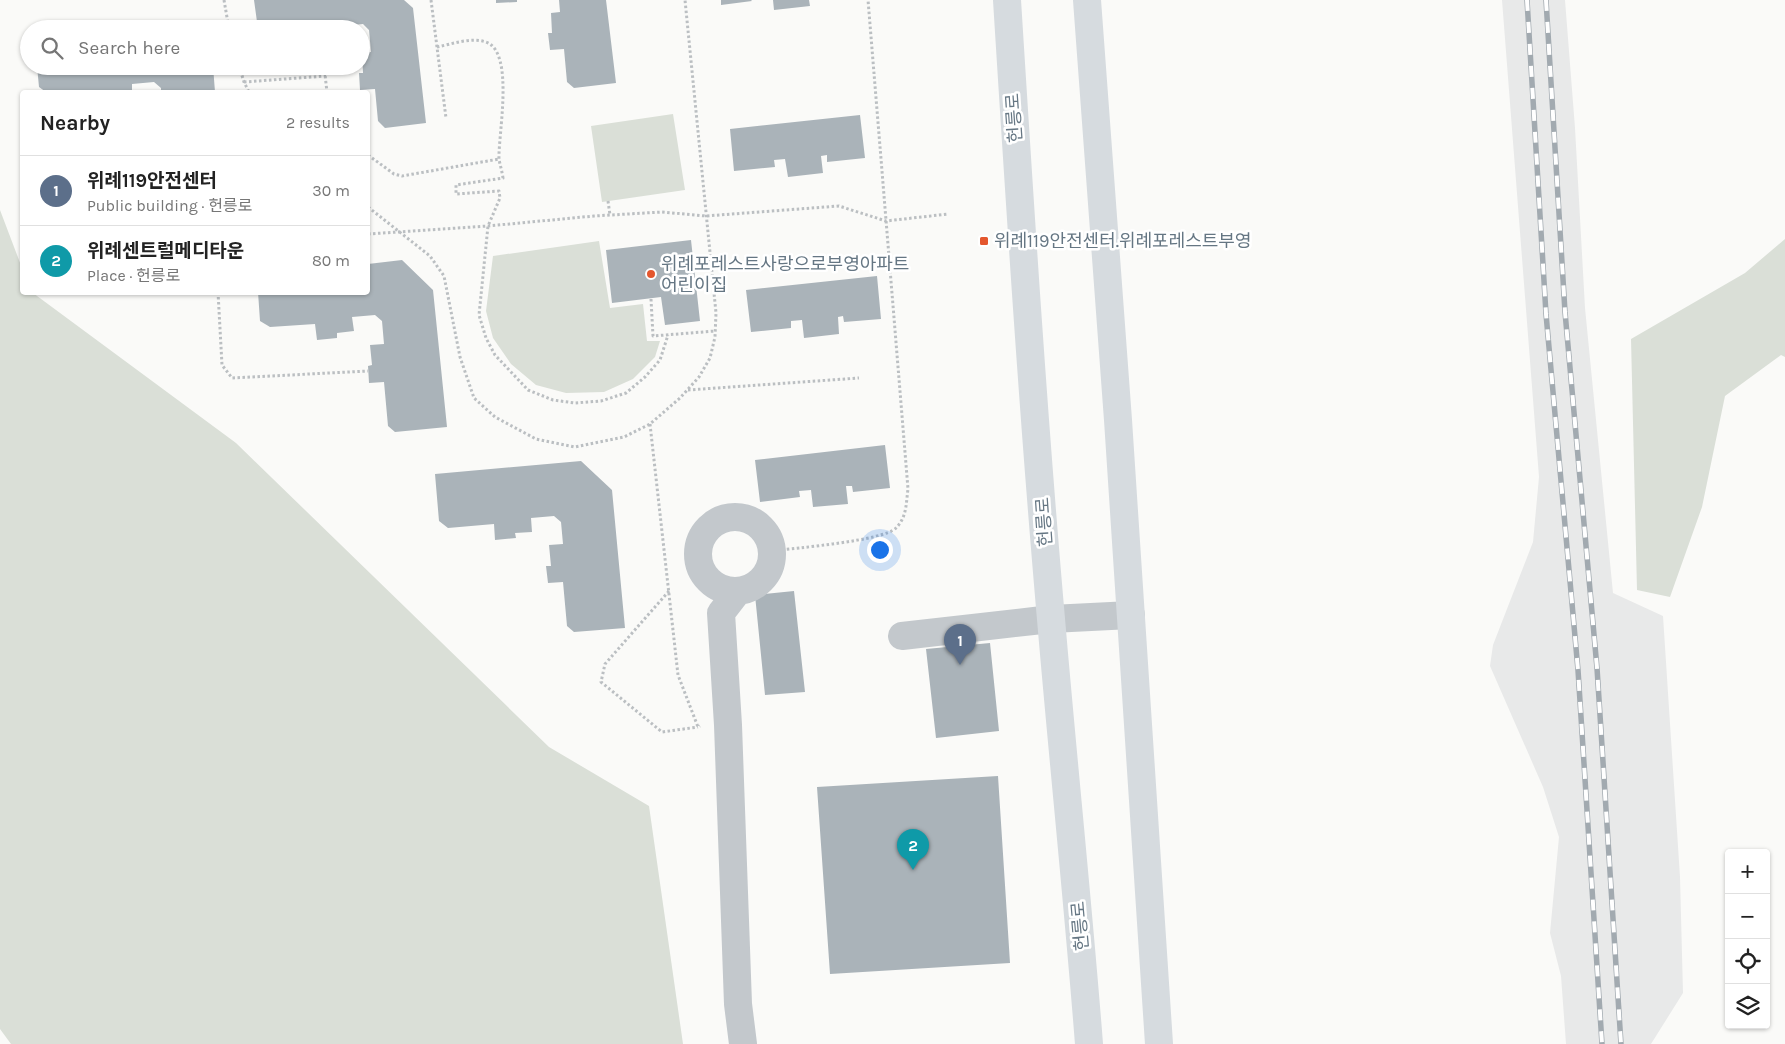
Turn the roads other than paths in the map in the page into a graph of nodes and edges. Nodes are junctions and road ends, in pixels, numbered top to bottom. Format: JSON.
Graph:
{"nodes":[{"id":1,"x":1007,"y":0,"type":"edge"},
{"id":2,"x":1087,"y":0,"type":"edge"},
{"id":3,"x":738,"y":591,"type":"junction"},
{"id":4,"x":1130,"y":615,"type":"junction"},
{"id":5,"x":1051,"y":619,"type":"junction"},
{"id":6,"x":902,"y":636,"type":"dead end"},
{"id":7,"x":743,"y":1044,"type":"edge"},
{"id":8,"x":1089,"y":1044,"type":"edge"},
{"id":9,"x":1159,"y":1044,"type":"edge"}],
"edges":[{"from":1,"to":5,"type":"main road","name":"헌릉로"},
{"from":2,"to":4,"type":"main road"},
{"from":3,"to":3,"type":"lane"},
{"from":3,"to":7,"type":"lane"},
{"from":4,"to":5,"type":"lane"},
{"from":4,"to":9,"type":"main road"},
{"from":5,"to":6,"type":"lane"},
{"from":5,"to":8,"type":"main road","name":"헌릉로"}]}
